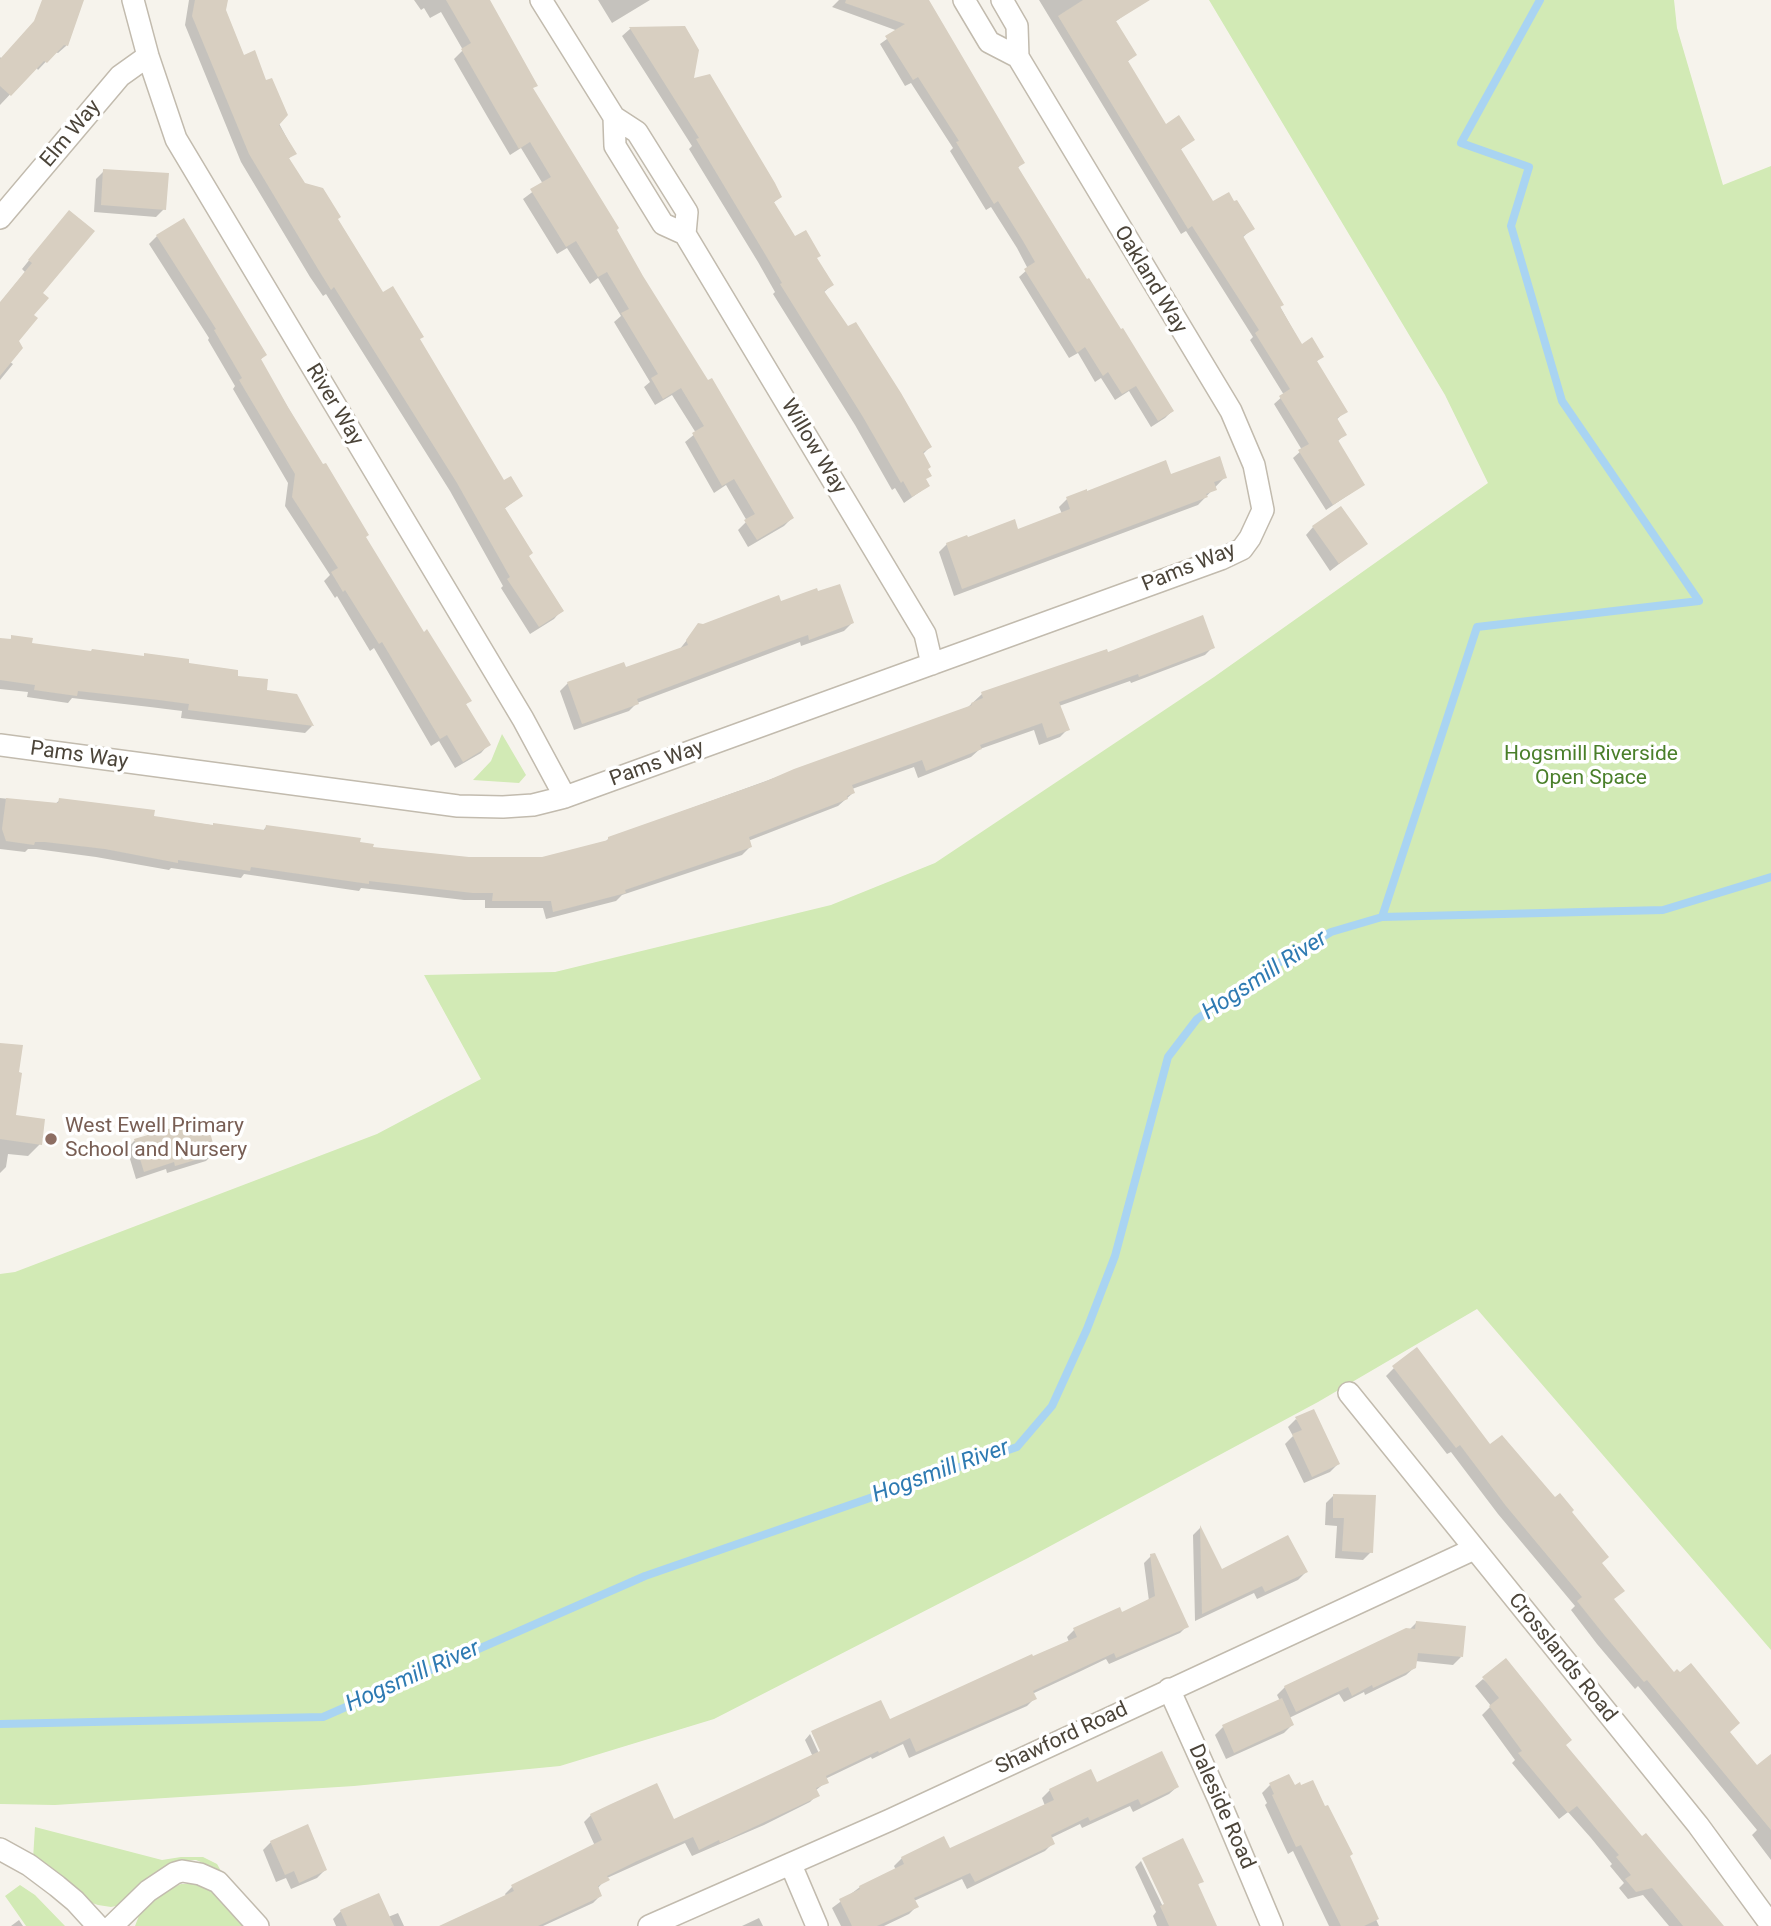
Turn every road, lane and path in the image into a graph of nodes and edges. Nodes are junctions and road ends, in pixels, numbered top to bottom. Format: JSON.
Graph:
{"nodes":[{"id":1,"x":133,"y":0,"type":"edge"},
{"id":2,"x":541,"y":0,"type":"edge"},
{"id":3,"x":964,"y":0,"type":"edge"},
{"id":4,"x":1002,"y":0,"type":"edge"},
{"id":5,"x":148,"y":56,"type":"junction"},
{"id":6,"x":1018,"y":57,"type":"junction"},
{"id":7,"x":0,"y":218,"type":"edge"},
{"id":8,"x":1263,"y":510,"type":"joint"},
{"id":9,"x":932,"y":664,"type":"junction"},
{"id":10,"x":0,"y":745,"type":"edge"},
{"id":11,"x":565,"y":797,"type":"junction"},
{"id":12,"x":1349,"y":1393,"type":"dead end"},
{"id":13,"x":1474,"y":1549,"type":"junction"},
{"id":14,"x":1169,"y":1689,"type":"junction"},
{"id":15,"x":0,"y":1849,"type":"edge"},
{"id":16,"x":791,"y":1865,"type":"junction"},
{"id":17,"x":1771,"y":1925,"type":"edge"},
{"id":18,"x":98,"y":1926,"type":"edge"},
{"id":19,"x":112,"y":1926,"type":"edge"},
{"id":20,"x":258,"y":1926,"type":"edge"},
{"id":21,"x":649,"y":1926,"type":"edge"},
{"id":22,"x":817,"y":1926,"type":"edge"},
{"id":23,"x":1272,"y":1926,"type":"edge"}],
"edges":[{"from":1,"to":5,"type":"street","name":"River Way"},
{"from":2,"to":9,"type":"street","name":"Willow Way"},
{"from":3,"to":6,"type":"street","name":"Oakland Way"},
{"from":4,"to":6,"type":"street","name":"Oakland Way"},
{"from":5,"to":7,"type":"street","name":"Elm Way"},
{"from":5,"to":11,"type":"street","name":"River Way"},
{"from":6,"to":8,"type":"street","name":"Oakland Way"},
{"from":8,"to":9,"type":"street","name":"Pams Way"},
{"from":9,"to":11,"type":"street","name":"Pams Way"},
{"from":10,"to":11,"type":"street","name":"Pams Way"},
{"from":12,"to":13,"type":"street","name":"Crosslands Road"},
{"from":13,"to":14,"type":"street","name":"Shawford Road"},
{"from":13,"to":17,"type":"street","name":"Crosslands Road"},
{"from":14,"to":16,"type":"street","name":"Shawford Road"},
{"from":14,"to":23,"type":"street","name":"Daleside Road"},
{"from":15,"to":18,"type":"street"},
{"from":16,"to":21,"type":"street","name":"Shawford Road"},
{"from":16,"to":22,"type":"street"},
{"from":19,"to":20,"type":"street"}]}
